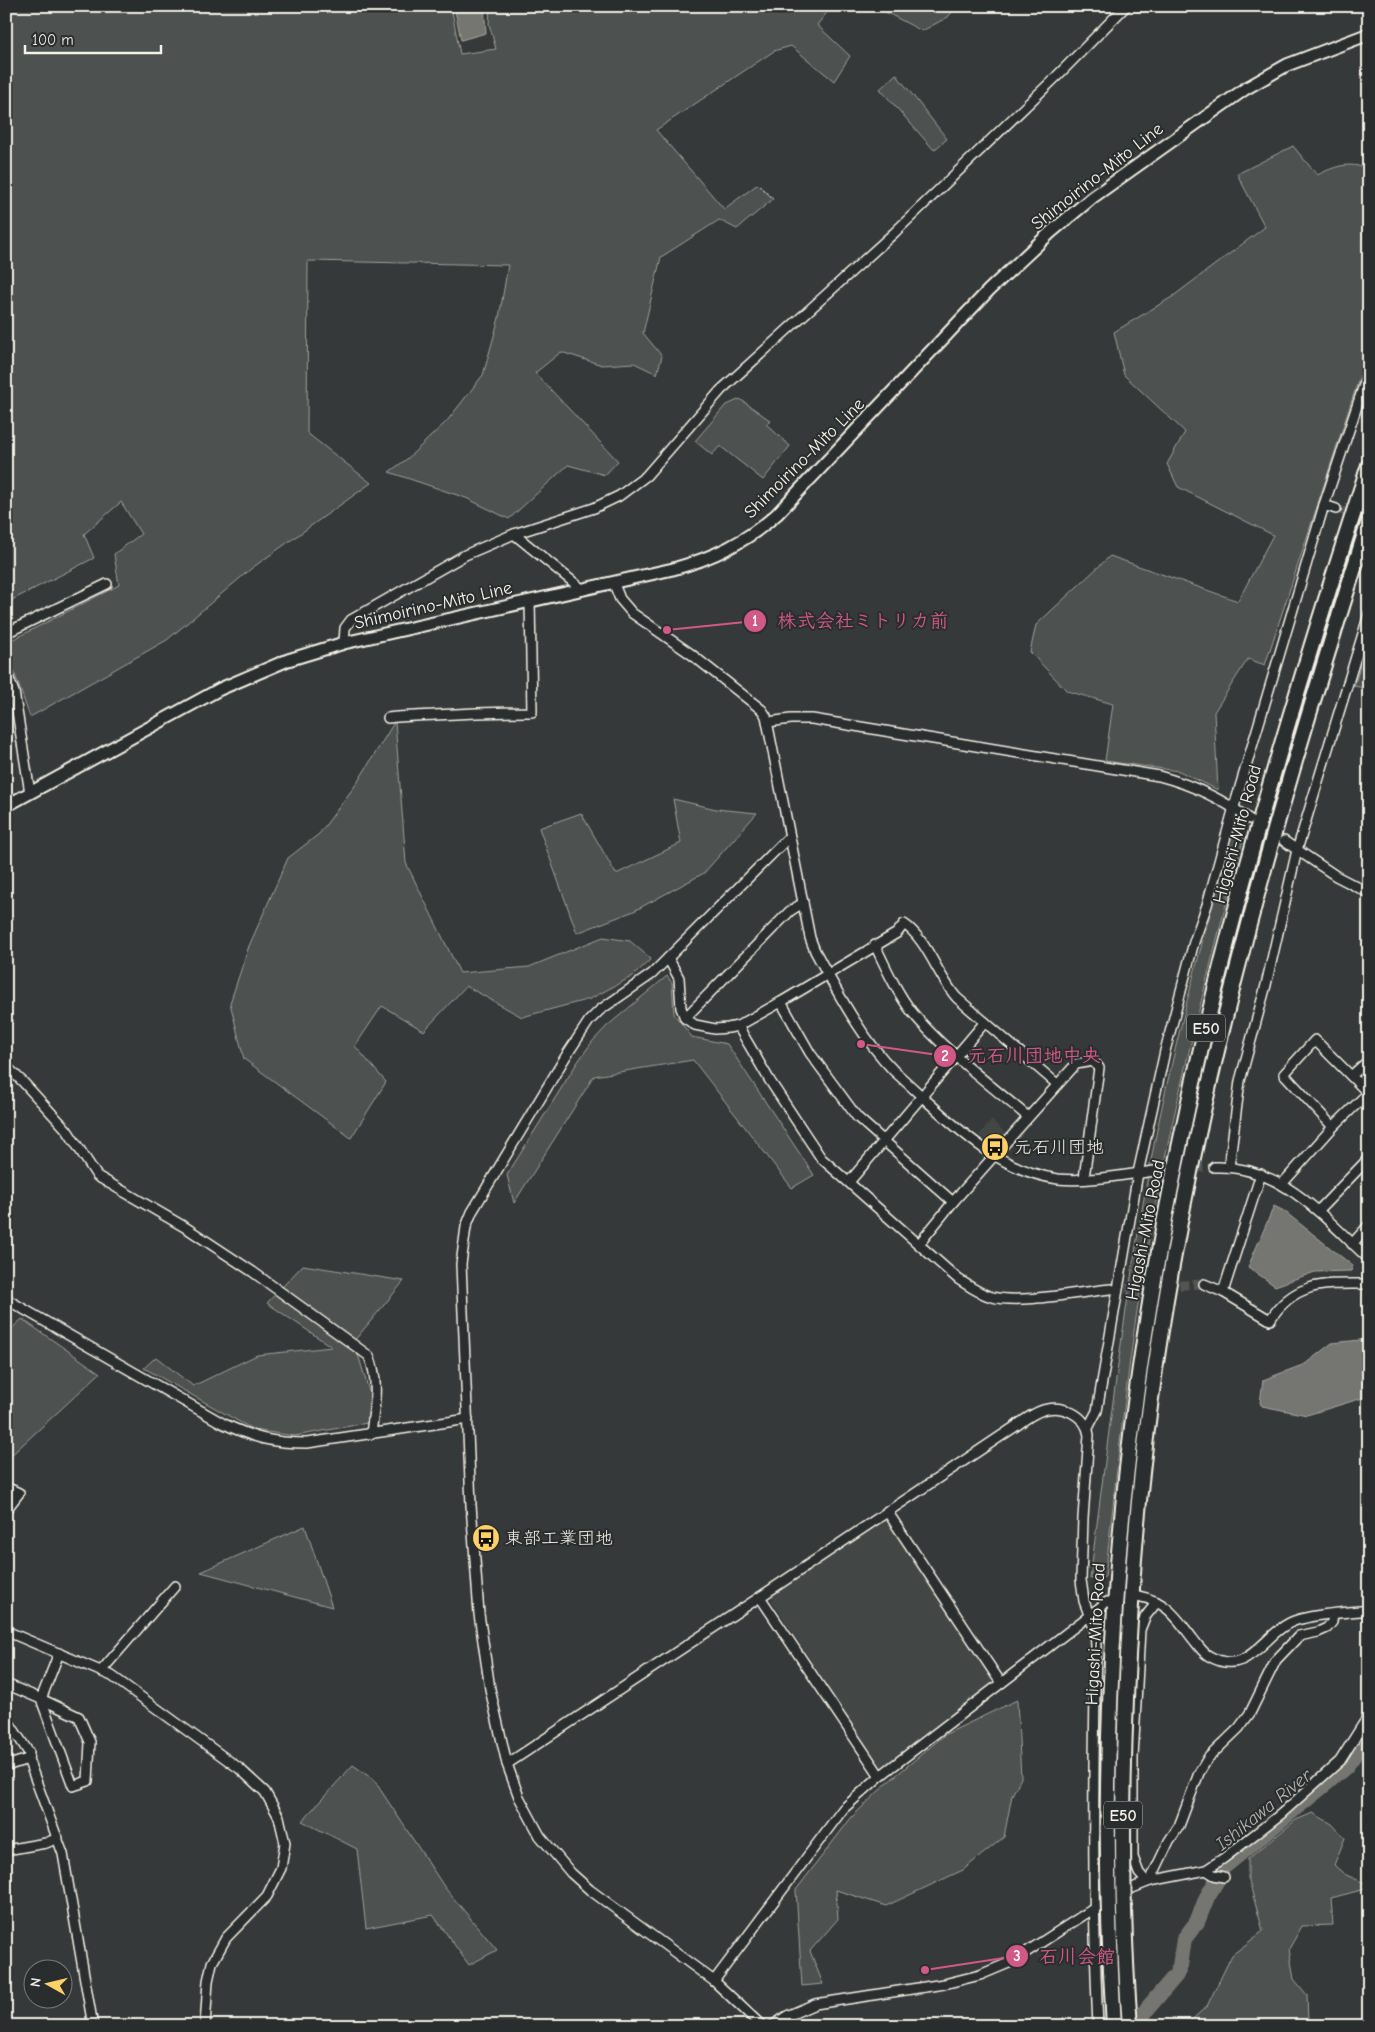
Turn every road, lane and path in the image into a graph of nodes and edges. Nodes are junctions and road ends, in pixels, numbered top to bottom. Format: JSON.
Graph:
{"nodes":[{"id":1,"x":1126,"y":6,"type":"edge"},
{"id":2,"x":1369,"y":34,"type":"edge"},
{"id":3,"x":1369,"y":370,"type":"edge"},
{"id":4,"x":1369,"y":466,"type":"edge"},
{"id":5,"x":1324,"y":505,"type":"junction"},
{"id":6,"x":1336,"y":509,"type":"tunnel mouth"},
{"id":7,"x":1369,"y":521,"type":"edge"},
{"id":8,"x":514,"y":534,"type":"junction"},
{"id":9,"x":107,"y":584,"type":"dead end"},
{"id":10,"x":614,"y":584,"type":"junction"},
{"id":11,"x":583,"y":590,"type":"junction"},
{"id":12,"x":530,"y":601,"type":"junction"},
{"id":13,"x":1369,"y":614,"type":"edge"},
{"id":14,"x":6,"y":633,"type":"edge"},
{"id":15,"x":344,"y":643,"type":"junction"},
{"id":16,"x":6,"y":671,"type":"edge"},
{"id":17,"x":10,"y":695,"type":"edge"},
{"id":18,"x":388,"y":718,"type":"dead end"},
{"id":19,"x":768,"y":722,"type":"junction"},
{"id":20,"x":30,"y":793,"type":"junction"},
{"id":21,"x":6,"y":806,"type":"edge"},
{"id":22,"x":1234,"y":807,"type":"junction"},
{"id":23,"x":1249,"y":819,"type":"dead end"},
{"id":24,"x":790,"y":837,"type":"junction"},
{"id":25,"x":1284,"y":840,"type":"dead end"},
{"id":26,"x":1297,"y":850,"type":"junction"},
{"id":27,"x":1369,"y":893,"type":"edge"},
{"id":28,"x":803,"y":903,"type":"junction"},
{"id":29,"x":875,"y":946,"type":"junction"},
{"id":30,"x":668,"y":958,"type":"junction"},
{"id":31,"x":827,"y":973,"type":"junction"},
{"id":32,"x":781,"y":1002,"type":"junction"},
{"id":33,"x":686,"y":1018,"type":"junction"},
{"id":34,"x":985,"y":1022,"type":"junction"},
{"id":35,"x":738,"y":1026,"type":"junction"},
{"id":36,"x":958,"y":1056,"type":"junction"},
{"id":37,"x":1369,"y":1060,"type":"edge"},
{"id":38,"x":6,"y":1066,"type":"edge"},
{"id":39,"x":1351,"y":1076,"type":"junction"},
{"id":40,"x":1058,"y":1084,"type":"junction"},
{"id":41,"x":1368,"y":1094,"type":"edge"},
{"id":42,"x":924,"y":1097,"type":"junction"},
{"id":43,"x":1028,"y":1117,"type":"junction"},
{"id":44,"x":1333,"y":1127,"type":"junction"},
{"id":45,"x":884,"y":1141,"type":"junction"},
{"id":46,"x":995,"y":1157,"type":"junction"},
{"id":47,"x":1369,"y":1158,"type":"edge"},
{"id":48,"x":1214,"y":1167,"type":"tunnel mouth"},
{"id":49,"x":1229,"y":1167,"type":"junction"},
{"id":50,"x":1154,"y":1171,"type":"tunnel mouth"},
{"id":51,"x":1138,"y":1173,"type":"junction"},
{"id":52,"x":1261,"y":1174,"type":"junction"},
{"id":53,"x":1084,"y":1178,"type":"junction"},
{"id":54,"x":849,"y":1182,"type":"junction"},
{"id":55,"x":1283,"y":1183,"type":"junction"},
{"id":56,"x":953,"y":1202,"type":"junction"},
{"id":57,"x":1318,"y":1211,"type":"junction"},
{"id":58,"x":1369,"y":1225,"type":"edge"},
{"id":59,"x":919,"y":1244,"type":"junction"},
{"id":60,"x":1352,"y":1244,"type":"junction"},
{"id":61,"x":1369,"y":1259,"type":"edge"},
{"id":62,"x":1204,"y":1284,"type":"tunnel mouth"},
{"id":63,"x":1369,"y":1284,"type":"edge"},
{"id":64,"x":1111,"y":1289,"type":"tunnel mouth"},
{"id":65,"x":1222,"y":1292,"type":"junction"},
{"id":66,"x":6,"y":1299,"type":"edge"},
{"id":67,"x":468,"y":1419,"type":"junction"},
{"id":68,"x":1088,"y":1428,"type":"junction"},
{"id":69,"x":371,"y":1434,"type":"junction"},
{"id":70,"x":6,"y":1487,"type":"edge"},
{"id":71,"x":6,"y":1510,"type":"edge"},
{"id":72,"x":887,"y":1511,"type":"junction"},
{"id":73,"x":175,"y":1586,"type":"dead end"},
{"id":74,"x":760,"y":1597,"type":"junction"},
{"id":75,"x":1135,"y":1600,"type":"junction"},
{"id":76,"x":1157,"y":1602,"type":"junction"},
{"id":77,"x":1111,"y":1604,"type":"junction"},
{"id":78,"x":1369,"y":1610,"type":"edge"},
{"id":79,"x":1089,"y":1614,"type":"junction"},
{"id":80,"x":1333,"y":1614,"type":"junction"},
{"id":81,"x":6,"y":1631,"type":"edge"},
{"id":82,"x":60,"y":1653,"type":"junction"},
{"id":83,"x":102,"y":1670,"type":"junction"},
{"id":84,"x":1001,"y":1683,"type":"junction"},
{"id":85,"x":6,"y":1684,"type":"edge"},
{"id":86,"x":41,"y":1699,"type":"junction"},
{"id":87,"x":1369,"y":1716,"type":"edge"},
{"id":88,"x":6,"y":1726,"type":"edge"},
{"id":89,"x":28,"y":1759,"type":"junction"},
{"id":90,"x":508,"y":1764,"type":"junction"},
{"id":91,"x":6,"y":1766,"type":"edge"},
{"id":92,"x":880,"y":1776,"type":"junction"},
{"id":93,"x":58,"y":1838,"type":"junction"},
{"id":94,"x":7,"y":1847,"type":"edge"},
{"id":95,"x":1206,"y":1870,"type":"junction"},
{"id":96,"x":1219,"y":1876,"type":"dead end"},
{"id":97,"x":1149,"y":1881,"type":"junction"},
{"id":98,"x":1093,"y":1909,"type":"junction"},
{"id":99,"x":714,"y":1980,"type":"junction"},
{"id":100,"x":93,"y":2026,"type":"edge"},
{"id":101,"x":205,"y":2026,"type":"edge"},
{"id":102,"x":762,"y":2026,"type":"edge"},
{"id":103,"x":772,"y":2026,"type":"edge"},
{"id":104,"x":1098,"y":2026,"type":"edge"},
{"id":105,"x":1114,"y":2026,"type":"edge"},
{"id":106,"x":1130,"y":2026,"type":"edge"}],
"edges":[{"from":1,"to":8,"type":"street"},
{"from":2,"to":10,"type":"main road","name":"Shimoirino-Mito Line"},
{"from":3,"to":5,"type":"street"},
{"from":4,"to":77,"type":"highway","name":"Higashi-Mito Road","number":"E50"},
{"from":5,"to":6,"type":"street"},
{"from":5,"to":22,"type":"street"},
{"from":7,"to":75,"type":"highway","name":"Higashi-Mito Road","number":"E50"},
{"from":8,"to":11,"type":"street"},
{"from":8,"to":15,"type":"street"},
{"from":9,"to":14,"type":"street"},
{"from":10,"to":11,"type":"main road","name":"Shimoirino-Mito Line"},
{"from":10,"to":19,"type":"street"},
{"from":11,"to":12,"type":"main road","name":"Shimoirino-Mito Line"},
{"from":12,"to":15,"type":"main road","name":"Shimoirino-Mito Line"},
{"from":12,"to":18,"type":"street"},
{"from":13,"to":26,"type":"street"},
{"from":15,"to":20,"type":"main road","name":"Shimoirino-Mito Line"},
{"from":16,"to":17,"type":"street"},
{"from":17,"to":20,"type":"street"},
{"from":19,"to":22,"type":"street"},
{"from":19,"to":24,"type":"street"},
{"from":20,"to":21,"type":"main road","name":"Shimoirino-Mito Line"},
{"from":22,"to":23,"type":"street"},
{"from":22,"to":51,"type":"street"},
{"from":24,"to":28,"type":"street"},
{"from":24,"to":30,"type":"street"},
{"from":25,"to":26,"type":"street"},
{"from":26,"to":27,"type":"street"},
{"from":26,"to":49,"type":"street"},
{"from":28,"to":31,"type":"street"},
{"from":28,"to":33,"type":"street"},
{"from":29,"to":31,"type":"street"},
{"from":29,"to":34,"type":"street"},
{"from":29,"to":36,"type":"street"},
{"from":30,"to":33,"type":"street"},
{"from":30,"to":67,"type":"street"},
{"from":31,"to":32,"type":"street"},
{"from":31,"to":42,"type":"street"},
{"from":32,"to":35,"type":"street"},
{"from":32,"to":45,"type":"street"},
{"from":33,"to":35,"type":"street"},
{"from":34,"to":36,"type":"street"},
{"from":34,"to":40,"type":"street"},
{"from":35,"to":54,"type":"street"},
{"from":36,"to":42,"type":"street"},
{"from":36,"to":43,"type":"street"},
{"from":37,"to":39,"type":"street"},
{"from":38,"to":69,"type":"street"},
{"from":39,"to":41,"type":"street"},
{"from":39,"to":44,"type":"street"},
{"from":40,"to":43,"type":"street"},
{"from":40,"to":53,"type":"street"},
{"from":41,"to":44,"type":"street"},
{"from":42,"to":45,"type":"street"},
{"from":42,"to":46,"type":"street"},
{"from":43,"to":46,"type":"street"},
{"from":44,"to":55,"type":"street"},
{"from":45,"to":54,"type":"street"},
{"from":45,"to":56,"type":"street"},
{"from":46,"to":53,"type":"street"},
{"from":46,"to":56,"type":"street"},
{"from":47,"to":57,"type":"street"},
{"from":48,"to":49,"type":"street"},
{"from":49,"to":52,"type":"street"},
{"from":50,"to":51,"type":"street"},
{"from":51,"to":53,"type":"street"},
{"from":51,"to":68,"type":"street"},
{"from":52,"to":55,"type":"street"},
{"from":52,"to":65,"type":"street"},
{"from":54,"to":59,"type":"street"},
{"from":55,"to":57,"type":"street"},
{"from":56,"to":59,"type":"street"},
{"from":57,"to":60,"type":"street"},
{"from":58,"to":60,"type":"street"},
{"from":59,"to":64,"type":"street"},
{"from":60,"to":61,"type":"street"},
{"from":62,"to":65,"type":"street"},
{"from":63,"to":65,"type":"street"},
{"from":66,"to":69,"type":"street"},
{"from":67,"to":69,"type":"street"},
{"from":67,"to":90,"type":"street"},
{"from":68,"to":72,"type":"street"},
{"from":68,"to":79,"type":"street"},
{"from":70,"to":71,"type":"street"},
{"from":72,"to":74,"type":"street"},
{"from":72,"to":84,"type":"street"},
{"from":73,"to":83,"type":"street"},
{"from":74,"to":90,"type":"street"},
{"from":74,"to":92,"type":"street"},
{"from":75,"to":76,"type":"street"},
{"from":75,"to":106,"type":"highway","name":"Higashi-Mito Road","number":"E50","bridge":true},
{"from":76,"to":80,"type":"street"},
{"from":76,"to":97,"type":"street"},
{"from":77,"to":79,"type":"street"},
{"from":77,"to":105,"type":"highway","name":"Higashi-Mito Road","number":"E50","bridge":true},
{"from":78,"to":80,"type":"street"},
{"from":79,"to":84,"type":"street"},
{"from":79,"to":98,"type":"street"},
{"from":80,"to":97,"type":"street"},
{"from":81,"to":82,"type":"street"},
{"from":82,"to":83,"type":"street"},
{"from":82,"to":86,"type":"street"},
{"from":83,"to":101,"type":"street"},
{"from":84,"to":92,"type":"street"},
{"from":85,"to":86,"type":"street"},
{"from":86,"to":86,"type":"street"},
{"from":87,"to":95,"type":"street"},
{"from":88,"to":89,"type":"street"},
{"from":89,"to":91,"type":"street"},
{"from":89,"to":93,"type":"street"},
{"from":90,"to":99,"type":"street"},
{"from":92,"to":99,"type":"street"},
{"from":93,"to":94,"type":"street"},
{"from":93,"to":100,"type":"street"},
{"from":95,"to":96,"type":"street"},
{"from":95,"to":97,"type":"street"},
{"from":97,"to":98,"type":"street"},
{"from":98,"to":103,"type":"street"},
{"from":98,"to":104,"type":"street"},
{"from":99,"to":102,"type":"street"}]}
